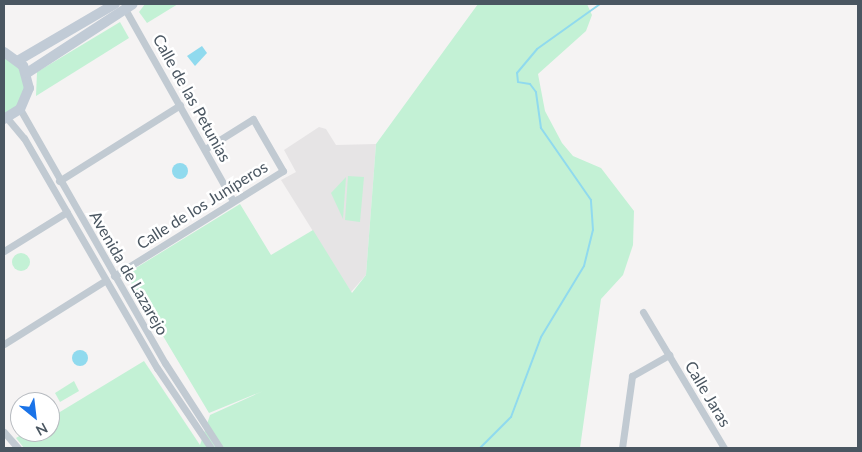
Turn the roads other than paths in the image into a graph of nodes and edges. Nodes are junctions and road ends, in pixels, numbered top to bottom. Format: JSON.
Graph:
{"nodes":[{"id":1,"x":115,"y":4,"type":"edge"},
{"id":2,"x":129,"y":6,"type":"edge"},
{"id":3,"x":4,"y":52,"type":"edge"},
{"id":4,"x":18,"y":60,"type":"junction"},
{"id":5,"x":27,"y":73,"type":"junction"},
{"id":6,"x":180,"y":105,"type":"junction"},
{"id":7,"x":20,"y":110,"type":"junction"},
{"id":8,"x":5,"y":118,"type":"edge"},
{"id":9,"x":205,"y":149,"type":"junction"},
{"id":10,"x":59,"y":180,"type":"junction"},
{"id":11,"x":233,"y":202,"type":"junction"},
{"id":12,"x":67,"y":212,"type":"junction"},
{"id":13,"x":4,"y":251,"type":"edge"},
{"id":14,"x":114,"y":276,"type":"junction"},
{"id":15,"x":106,"y":280,"type":"junction"},
{"id":16,"x":643,"y":312,"type":"dead end"},
{"id":17,"x":4,"y":344,"type":"edge"},
{"id":18,"x":669,"y":354,"type":"junction"},
{"id":19,"x":4,"y":432,"type":"edge"},
{"id":20,"x":18,"y":448,"type":"edge"},
{"id":21,"x":211,"y":448,"type":"edge"},
{"id":22,"x":220,"y":448,"type":"edge"},
{"id":23,"x":622,"y":448,"type":"edge"},
{"id":24,"x":724,"y":448,"type":"edge"}],
"edges":[{"from":1,"to":4,"type":"main road"},
{"from":2,"to":5,"type":"main road"},
{"from":2,"to":6,"type":"street","name":"Calle de las Petunias"},
{"from":3,"to":4,"type":"main road"},
{"from":4,"to":5,"type":"main road"},
{"from":5,"to":7,"type":"main road"},
{"from":6,"to":9,"type":"street","name":"Calle de las Petunias"},
{"from":6,"to":10,"type":"street"},
{"from":7,"to":8,"type":"main road"},
{"from":7,"to":10,"type":"street","name":"Avenida de Lazarejo"},
{"from":8,"to":12,"type":"street","name":"Avenida de Lazarejo"},
{"from":9,"to":11,"type":"street","name":"Calle de las Petunias"},
{"from":9,"to":11,"type":"street","name":"Calle de los Juníperos"},
{"from":10,"to":14,"type":"street","name":"Avenida de Lazarejo"},
{"from":11,"to":14,"type":"street","name":"Calle de los Juníperos"},
{"from":12,"to":13,"type":"street"},
{"from":12,"to":15,"type":"street","name":"Avenida de Lazarejo"},
{"from":14,"to":22,"type":"street","name":"Avenida de Lazarejo"},
{"from":15,"to":17,"type":"street"},
{"from":15,"to":21,"type":"street","name":"Avenida de Lazarejo"},
{"from":16,"to":18,"type":"street","name":"Calle Jaras"},
{"from":18,"to":23,"type":"street","name":"Calle Jaras"},
{"from":18,"to":24,"type":"street","name":"Calle Jaras"},
{"from":19,"to":20,"type":"street"}]}
